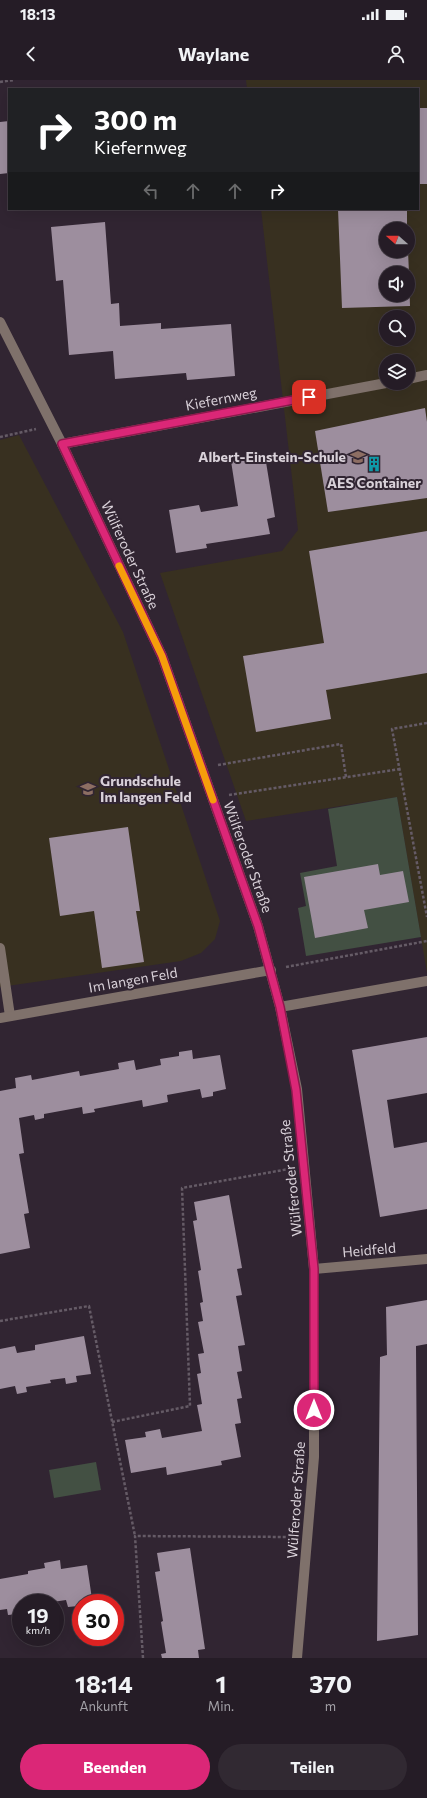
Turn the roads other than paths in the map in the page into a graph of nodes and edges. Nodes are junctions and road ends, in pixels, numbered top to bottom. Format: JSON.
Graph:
{"nodes":[{"id":1,"x":0,"y":322,"type":"edge"},
{"id":2,"x":427,"y":375,"type":"edge"},
{"id":3,"x":415,"y":378,"type":"edge"},
{"id":4,"x":379,"y":384,"type":"edge"},
{"id":5,"x":62,"y":444,"type":"junction"},
{"id":6,"x":0,"y":948,"type":"edge"},
{"id":7,"x":271,"y":970,"type":"junction"},
{"id":8,"x":427,"y":981,"type":"edge"},
{"id":9,"x":280,"y":1007,"type":"junction"},
{"id":10,"x":5,"y":1017,"type":"edge"},
{"id":11,"x":427,"y":1259,"type":"edge"},
{"id":12,"x":314,"y":1269,"type":"junction"},
{"id":13,"x":297,"y":1658,"type":"edge"}],
"edges":[{"from":1,"to":5,"type":"street","name":"Wülferoder Straße"},
{"from":2,"to":3,"type":"street"},
{"from":4,"to":5,"type":"street","name":"Kiefernweg"},
{"from":5,"to":7,"type":"street","name":"Wülferoder Straße"},
{"from":6,"to":10,"type":"street"},
{"from":7,"to":9,"type":"street","name":"Wülferoder Straße"},
{"from":7,"to":10,"type":"street","name":"Im langen Feld"},
{"from":8,"to":9,"type":"street"},
{"from":9,"to":12,"type":"street","name":"Wülferoder Straße"},
{"from":11,"to":12,"type":"street","name":"Heidfeld"},
{"from":12,"to":13,"type":"street","name":"Wülferoder Straße"}]}
